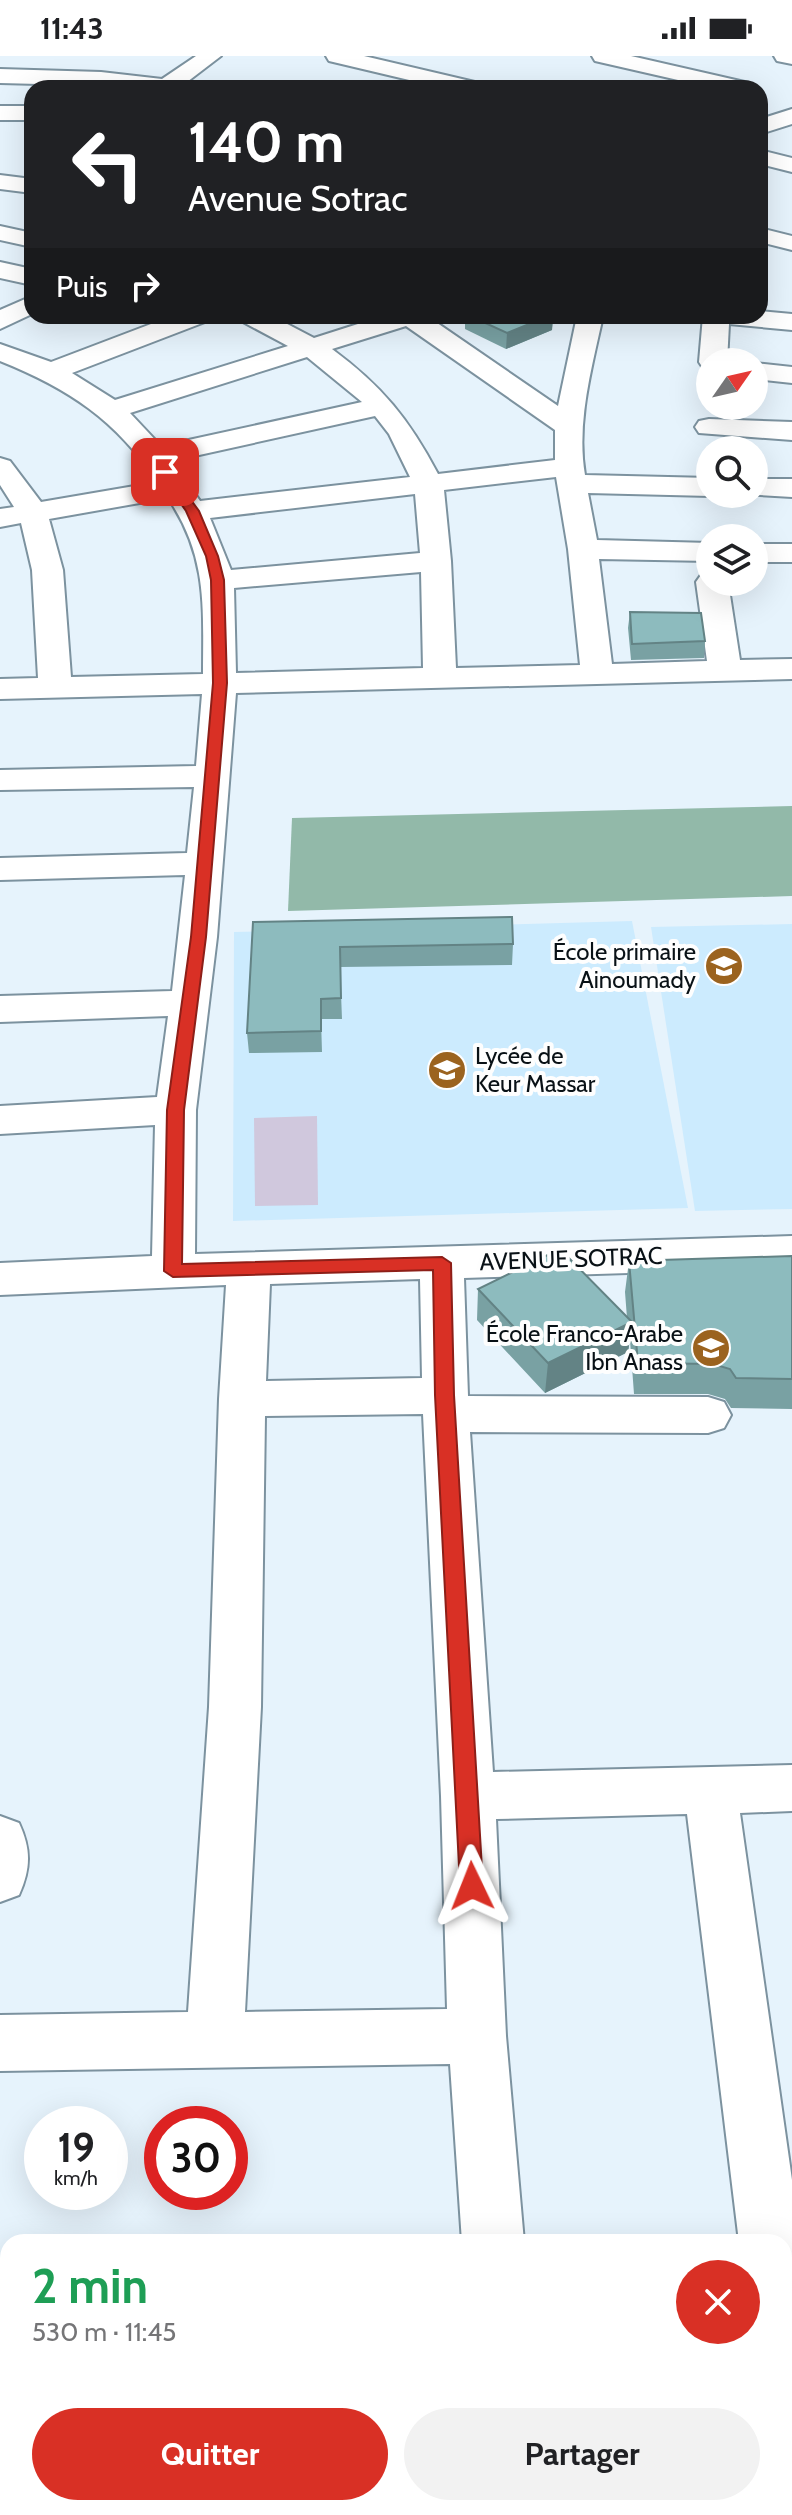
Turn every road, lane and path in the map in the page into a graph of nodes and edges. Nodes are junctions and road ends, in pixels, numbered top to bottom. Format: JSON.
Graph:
{"nodes":[{"id":1,"x":210,"y":56,"type":"edge"},
{"id":2,"x":603,"y":56,"type":"edge"},
{"id":3,"x":785,"y":56,"type":"edge"},
{"id":4,"x":346,"y":57,"type":"edge"},
{"id":5,"x":792,"y":58,"type":"edge"},
{"id":6,"x":0,"y":76,"type":"edge"},
{"id":7,"x":63,"y":80,"type":"edge"},
{"id":8,"x":181,"y":80,"type":"edge"},
{"id":9,"x":439,"y":80,"type":"edge"},
{"id":10,"x":706,"y":80,"type":"edge"},
{"id":11,"x":788,"y":104,"type":"edge"},
{"id":12,"x":0,"y":113,"type":"edge"},
{"id":13,"x":24,"y":113,"type":"edge"},
{"id":14,"x":768,"y":120,"type":"edge"},
{"id":15,"x":768,"y":159,"type":"edge"},
{"id":16,"x":792,"y":165,"type":"edge"},
{"id":17,"x":0,"y":233,"type":"edge"},
{"id":18,"x":768,"y":237,"type":"edge"},
{"id":19,"x":24,"y":238,"type":"edge"},
{"id":20,"x":792,"y":243,"type":"edge"},
{"id":21,"x":0,"y":270,"type":"edge"},
{"id":22,"x":24,"y":275,"type":"edge"},
{"id":23,"x":24,"y":308,"type":"edge"},
{"id":24,"x":768,"y":320,"type":"edge"},
{"id":25,"x":0,"y":321,"type":"edge"},
{"id":26,"x":792,"y":322,"type":"edge"},
{"id":27,"x":175,"y":324,"type":"edge"},
{"id":28,"x":267,"y":324,"type":"edge"},
{"id":29,"x":384,"y":324,"type":"edge"},
{"id":30,"x":421,"y":324,"type":"edge"},
{"id":31,"x":588,"y":324,"type":"edge"},
{"id":32,"x":715,"y":324,"type":"edge"},
{"id":33,"x":311,"y":347,"type":"junction"},
{"id":34,"x":714,"y":348,"type":"edge"},
{"id":35,"x":0,"y":352,"type":"edge"},
{"id":36,"x":51,"y":372,"type":"junction"},
{"id":37,"x":768,"y":372,"type":"edge"},
{"id":38,"x":792,"y":375,"type":"edge"},
{"id":39,"x":382,"y":406,"type":"junction"},
{"id":40,"x":112,"y":410,"type":"junction"},
{"id":41,"x":732,"y":420,"type":"edge"},
{"id":42,"x":569,"y":427,"type":"junction"},
{"id":43,"x":792,"y":431,"type":"edge"},
{"id":44,"x":154,"y":456,"type":"junction"},
{"id":45,"x":0,"y":467,"type":"edge"},
{"id":46,"x":570,"y":475,"type":"junction"},
{"id":47,"x":429,"y":485,"type":"junction"},
{"id":48,"x":696,"y":486,"type":"edge"},
{"id":49,"x":768,"y":488,"type":"edge"},
{"id":50,"x":792,"y":488,"type":"edge"},
{"id":51,"x":184,"y":500,"type":"junction"},
{"id":52,"x":34,"y":513,"type":"junction"},
{"id":53,"x":0,"y":518,"type":"edge"},
{"id":54,"x":583,"y":549,"type":"junction"},
{"id":55,"x":768,"y":553,"type":"edge"},
{"id":56,"x":792,"y":553,"type":"edge"},
{"id":57,"x":436,"y":561,"type":"junction"},
{"id":58,"x":696,"y":561,"type":"edge"},
{"id":59,"x":218,"y":580,"type":"junction"},
{"id":60,"x":715,"y":596,"type":"edge"},
{"id":61,"x":792,"y":669,"type":"edge"},
{"id":62,"x":725,"y":672,"type":"junction"},
{"id":63,"x":597,"y":675,"type":"junction"},
{"id":64,"x":440,"y":676,"type":"junction"},
{"id":65,"x":220,"y":683,"type":"junction"},
{"id":66,"x":55,"y":687,"type":"junction"},
{"id":67,"x":0,"y":689,"type":"edge"},
{"id":68,"x":214,"y":776,"type":"junction"},
{"id":69,"x":0,"y":780,"type":"edge"},
{"id":70,"x":205,"y":864,"type":"junction"},
{"id":71,"x":0,"y":869,"type":"edge"},
{"id":72,"x":190,"y":1003,"type":"junction"},
{"id":73,"x":0,"y":1009,"type":"edge"},
{"id":74,"x":176,"y":1110,"type":"junction"},
{"id":75,"x":0,"y":1120,"type":"edge"},
{"id":76,"x":792,"y":1252,"type":"edge"},
{"id":77,"x":442,"y":1263,"type":"junction"},
{"id":78,"x":249,"y":1270,"type":"junction"},
{"id":79,"x":173,"y":1271,"type":"junction"},
{"id":80,"x":0,"y":1279,"type":"edge"},
{"id":81,"x":242,"y":1399,"type":"junction"},
{"id":82,"x":445,"y":1404,"type":"junction"},
{"id":83,"x":708,"y":1415,"type":"dead end"},
{"id":84,"x":792,"y":1788,"type":"edge"},
{"id":85,"x":710,"y":1789,"type":"junction"},
{"id":86,"x":468,"y":1796,"type":"junction"},
{"id":87,"x":0,"y":1840,"type":"edge"},
{"id":88,"x":0,"y":1877,"type":"edge"},
{"id":89,"x":477,"y":2036,"type":"junction"},
{"id":90,"x":215,"y":2042,"type":"junction"},
{"id":91,"x":0,"y":2043,"type":"edge"},
{"id":92,"x":492,"y":2234,"type":"edge"},
{"id":93,"x":769,"y":2234,"type":"edge"}],
"edges":[{"from":1,"to":8,"type":"street"},
{"from":2,"to":10,"type":"street"},
{"from":3,"to":5,"type":"street"},
{"from":4,"to":9,"type":"street"},
{"from":6,"to":7,"type":"street"},
{"from":11,"to":14,"type":"street"},
{"from":12,"to":13,"type":"street"},
{"from":15,"to":16,"type":"street"},
{"from":17,"to":19,"type":"street"},
{"from":18,"to":20,"type":"street"},
{"from":21,"to":22,"type":"street"},
{"from":23,"to":25,"type":"street"},
{"from":24,"to":26,"type":"street"},
{"from":27,"to":36,"type":"street"},
{"from":28,"to":33,"type":"street"},
{"from":29,"to":33,"type":"street"},
{"from":30,"to":42,"type":"street"},
{"from":31,"to":42,"type":"street"},
{"from":32,"to":34,"type":"street"},
{"from":33,"to":39,"type":"street"},
{"from":33,"to":40,"type":"street"},
{"from":35,"to":36,"type":"street"},
{"from":36,"to":40,"type":"street"},
{"from":37,"to":38,"type":"street"},
{"from":39,"to":44,"type":"street"},
{"from":39,"to":47,"type":"street"},
{"from":40,"to":44,"type":"street"},
{"from":41,"to":43,"type":"street"},
{"from":42,"to":46,"type":"street"},
{"from":44,"to":51,"type":"street"},
{"from":45,"to":52,"type":"street"},
{"from":46,"to":47,"type":"street"},
{"from":46,"to":48,"type":"street"},
{"from":46,"to":54,"type":"street"},
{"from":47,"to":51,"type":"street"},
{"from":47,"to":57,"type":"street"},
{"from":49,"to":50,"type":"street"},
{"from":51,"to":52,"type":"street"},
{"from":51,"to":59,"type":"street"},
{"from":52,"to":53,"type":"street"},
{"from":52,"to":66,"type":"street"},
{"from":54,"to":58,"type":"street"},
{"from":54,"to":63,"type":"street"},
{"from":55,"to":56,"type":"street"},
{"from":57,"to":59,"type":"street"},
{"from":57,"to":64,"type":"street"},
{"from":59,"to":65,"type":"street"},
{"from":60,"to":62,"type":"street"},
{"from":61,"to":62,"type":"street"},
{"from":62,"to":63,"type":"street"},
{"from":63,"to":64,"type":"street"},
{"from":64,"to":65,"type":"street"},
{"from":65,"to":66,"type":"street"},
{"from":65,"to":68,"type":"street"},
{"from":66,"to":67,"type":"street"},
{"from":68,"to":69,"type":"street"},
{"from":68,"to":70,"type":"street"},
{"from":70,"to":71,"type":"street"},
{"from":70,"to":72,"type":"street"},
{"from":72,"to":73,"type":"street"},
{"from":72,"to":74,"type":"street"},
{"from":74,"to":75,"type":"street"},
{"from":74,"to":79,"type":"street"},
{"from":76,"to":77,"type":"street","name":"AVENUE SOTRAC"},
{"from":77,"to":78,"type":"street","name":"AVENUE SOTRAC"},
{"from":77,"to":82,"type":"street"},
{"from":78,"to":79,"type":"street","name":"AVENUE SOTRAC"},
{"from":78,"to":81,"type":"street"},
{"from":79,"to":80,"type":"street","name":"AVENUE SOTRAC"},
{"from":81,"to":82,"type":"street"},
{"from":81,"to":90,"type":"street"},
{"from":82,"to":83,"type":"street"},
{"from":82,"to":86,"type":"street"},
{"from":84,"to":85,"type":"street"},
{"from":85,"to":86,"type":"street"},
{"from":85,"to":93,"type":"street"},
{"from":86,"to":89,"type":"street"},
{"from":87,"to":88,"type":"street"},
{"from":89,"to":90,"type":"street"},
{"from":89,"to":92,"type":"street"},
{"from":90,"to":91,"type":"street"}]}
